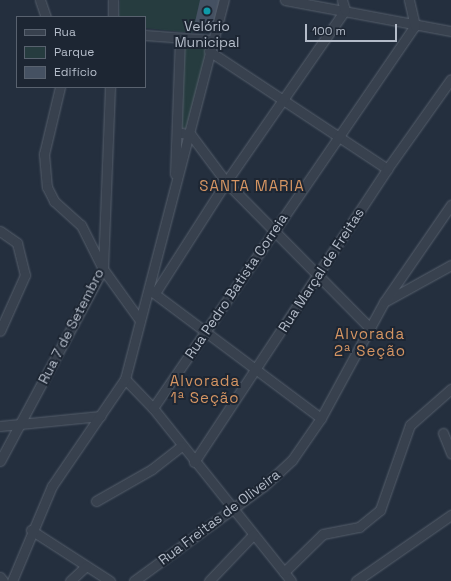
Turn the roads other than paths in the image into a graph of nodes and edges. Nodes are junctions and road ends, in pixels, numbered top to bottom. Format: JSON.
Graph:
{"nodes":[{"id":1,"x":40,"y":0,"type":"edge"},
{"id":2,"x":113,"y":0,"type":"edge"},
{"id":3,"x":224,"y":0,"type":"edge"},
{"id":4,"x":285,"y":0,"type":"edge"},
{"id":5,"x":342,"y":0,"type":"edge"},
{"id":6,"x":409,"y":0,"type":"edge"},
{"id":7,"x":344,"y":10,"type":"junction"},
{"id":8,"x":46,"y":16,"type":"edge"},
{"id":9,"x":113,"y":16,"type":"edge"},
{"id":10,"x":415,"y":26,"type":"junction"},
{"id":11,"x":451,"y":31,"type":"edge"},
{"id":12,"x":146,"y":35,"type":"edge"},
{"id":13,"x":180,"y":38,"type":"junction"},
{"id":14,"x":212,"y":40,"type":"junction"},
{"id":15,"x":209,"y":51,"type":"junction"},
{"id":16,"x":451,"y":79,"type":"edge"},
{"id":17,"x":60,"y":88,"type":"edge"},
{"id":18,"x":110,"y":88,"type":"edge"},
{"id":19,"x":282,"y":99,"type":"junction"},
{"id":20,"x":177,"y":132,"type":"junction"},
{"id":21,"x":191,"y":135,"type":"junction"},
{"id":22,"x":339,"y":136,"type":"junction"},
{"id":23,"x":387,"y":169,"type":"junction"},
{"id":24,"x":226,"y":182,"type":"junction"},
{"id":25,"x":174,"y":188,"type":"junction"},
{"id":26,"x":451,"y":205,"type":"edge"},
{"id":27,"x":273,"y":230,"type":"junction"},
{"id":28,"x":0,"y":231,"type":"edge"},
{"id":29,"x":451,"y":265,"type":"edge"},
{"id":30,"x":103,"y":269,"type":"junction"},
{"id":31,"x":318,"y":275,"type":"junction"},
{"id":32,"x":153,"y":292,"type":"junction"},
{"id":33,"x":384,"y":302,"type":"junction"},
{"id":34,"x":139,"y":320,"type":"junction"},
{"id":35,"x":369,"y":327,"type":"junction"},
{"id":36,"x":0,"y":331,"type":"edge"},
{"id":37,"x":205,"y":333,"type":"junction"},
{"id":38,"x":256,"y":370,"type":"junction"},
{"id":39,"x":125,"y":379,"type":"junction"},
{"id":40,"x":451,"y":389,"type":"edge"},
{"id":41,"x":153,"y":408,"type":"junction"},
{"id":42,"x":101,"y":416,"type":"junction"},
{"id":43,"x":320,"y":418,"type":"junction"},
{"id":44,"x":20,"y":423,"type":"junction"},
{"id":45,"x":0,"y":426,"type":"edge"},
{"id":46,"x":443,"y":433,"type":"dead end"},
{"id":47,"x":181,"y":446,"type":"junction"},
{"id":48,"x":451,"y":453,"type":"edge"},
{"id":49,"x":0,"y":460,"type":"edge"},
{"id":50,"x":194,"y":462,"type":"junction"},
{"id":51,"x":96,"y":501,"type":"dead end"},
{"id":52,"x":231,"y":509,"type":"junction"},
{"id":53,"x":451,"y":515,"type":"edge"},
{"id":54,"x":32,"y":530,"type":"junction"},
{"id":55,"x":253,"y":535,"type":"junction"},
{"id":56,"x":86,"y":566,"type":"junction"},
{"id":57,"x":0,"y":577,"type":"edge"},
{"id":58,"x":287,"y":578,"type":"edge"},
{"id":59,"x":3,"y":581,"type":"edge"},
{"id":60,"x":12,"y":581,"type":"edge"},
{"id":61,"x":70,"y":581,"type":"edge"},
{"id":62,"x":110,"y":581,"type":"edge"},
{"id":63,"x":134,"y":581,"type":"edge"},
{"id":64,"x":209,"y":581,"type":"edge"},
{"id":65,"x":356,"y":581,"type":"edge"}],
"edges":[{"from":1,"to":8,"type":"street"},
{"from":2,"to":9,"type":"street"},
{"from":3,"to":14,"type":"street"},
{"from":4,"to":7,"type":"street"},
{"from":5,"to":7,"type":"street"},
{"from":6,"to":10,"type":"street"},
{"from":7,"to":10,"type":"street"},
{"from":7,"to":19,"type":"street"},
{"from":10,"to":11,"type":"street"},
{"from":10,"to":22,"type":"street","name":"Rua Pedro Batista Correia"},
{"from":12,"to":13,"type":"street"},
{"from":13,"to":14,"type":"street"},
{"from":13,"to":20,"type":"street"},
{"from":14,"to":15,"type":"street"},
{"from":15,"to":19,"type":"street"},
{"from":15,"to":21,"type":"street"},
{"from":16,"to":23,"type":"street","name":"Rua Marçal de Freitas"},
{"from":17,"to":30,"type":"street"},
{"from":18,"to":30,"type":"street","name":"Rua 7 de Setembro"},
{"from":19,"to":22,"type":"street"},
{"from":19,"to":24,"type":"street"},
{"from":20,"to":21,"type":"street"},
{"from":20,"to":25,"type":"street"},
{"from":21,"to":24,"type":"street"},
{"from":21,"to":25,"type":"street"},
{"from":22,"to":23,"type":"street"},
{"from":22,"to":27,"type":"street","name":"Rua Pedro Batista Correia"},
{"from":23,"to":31,"type":"street","name":"Rua Marçal de Freitas"},
{"from":24,"to":27,"type":"street"},
{"from":24,"to":32,"type":"street"},
{"from":25,"to":32,"type":"street"},
{"from":26,"to":33,"type":"street","name":"Rua Freitas de Oliveira"},
{"from":27,"to":31,"type":"street"},
{"from":27,"to":37,"type":"street","name":"Rua Pedro Batista Correia"},
{"from":28,"to":36,"type":"street"},
{"from":29,"to":33,"type":"street"},
{"from":30,"to":34,"type":"street"},
{"from":30,"to":44,"type":"street","name":"Rua 7 de Setembro"},
{"from":31,"to":35,"type":"street"},
{"from":31,"to":38,"type":"street","name":"Rua Marçal de Freitas"},
{"from":32,"to":34,"type":"street"},
{"from":32,"to":37,"type":"street"},
{"from":33,"to":35,"type":"street","name":"Rua Freitas de Oliveira"},
{"from":34,"to":39,"type":"street"},
{"from":35,"to":43,"type":"street","name":"Rua Freitas de Oliveira"},
{"from":37,"to":38,"type":"street"},
{"from":37,"to":41,"type":"street","name":"Rua Pedro Batista Correia"},
{"from":38,"to":43,"type":"street"},
{"from":38,"to":50,"type":"street","name":"Rua Marçal de Freitas"},
{"from":39,"to":41,"type":"street"},
{"from":39,"to":42,"type":"street"},
{"from":40,"to":58,"type":"street"},
{"from":41,"to":47,"type":"street"},
{"from":42,"to":44,"type":"street"},
{"from":42,"to":54,"type":"street"},
{"from":43,"to":52,"type":"street","name":"Rua Freitas de Oliveira"},
{"from":44,"to":45,"type":"street"},
{"from":44,"to":49,"type":"street","name":"Rua 7 de Setembro"},
{"from":46,"to":48,"type":"street"},
{"from":47,"to":50,"type":"street"},
{"from":47,"to":51,"type":"street"},
{"from":50,"to":52,"type":"street"},
{"from":52,"to":55,"type":"street"},
{"from":52,"to":63,"type":"street","name":"Rua Freitas de Oliveira"},
{"from":53,"to":65,"type":"street"},
{"from":54,"to":56,"type":"street"},
{"from":54,"to":60,"type":"street"},
{"from":55,"to":58,"type":"street"},
{"from":55,"to":64,"type":"street"},
{"from":56,"to":61,"type":"street"},
{"from":56,"to":62,"type":"street"},
{"from":57,"to":59,"type":"street"}]}
